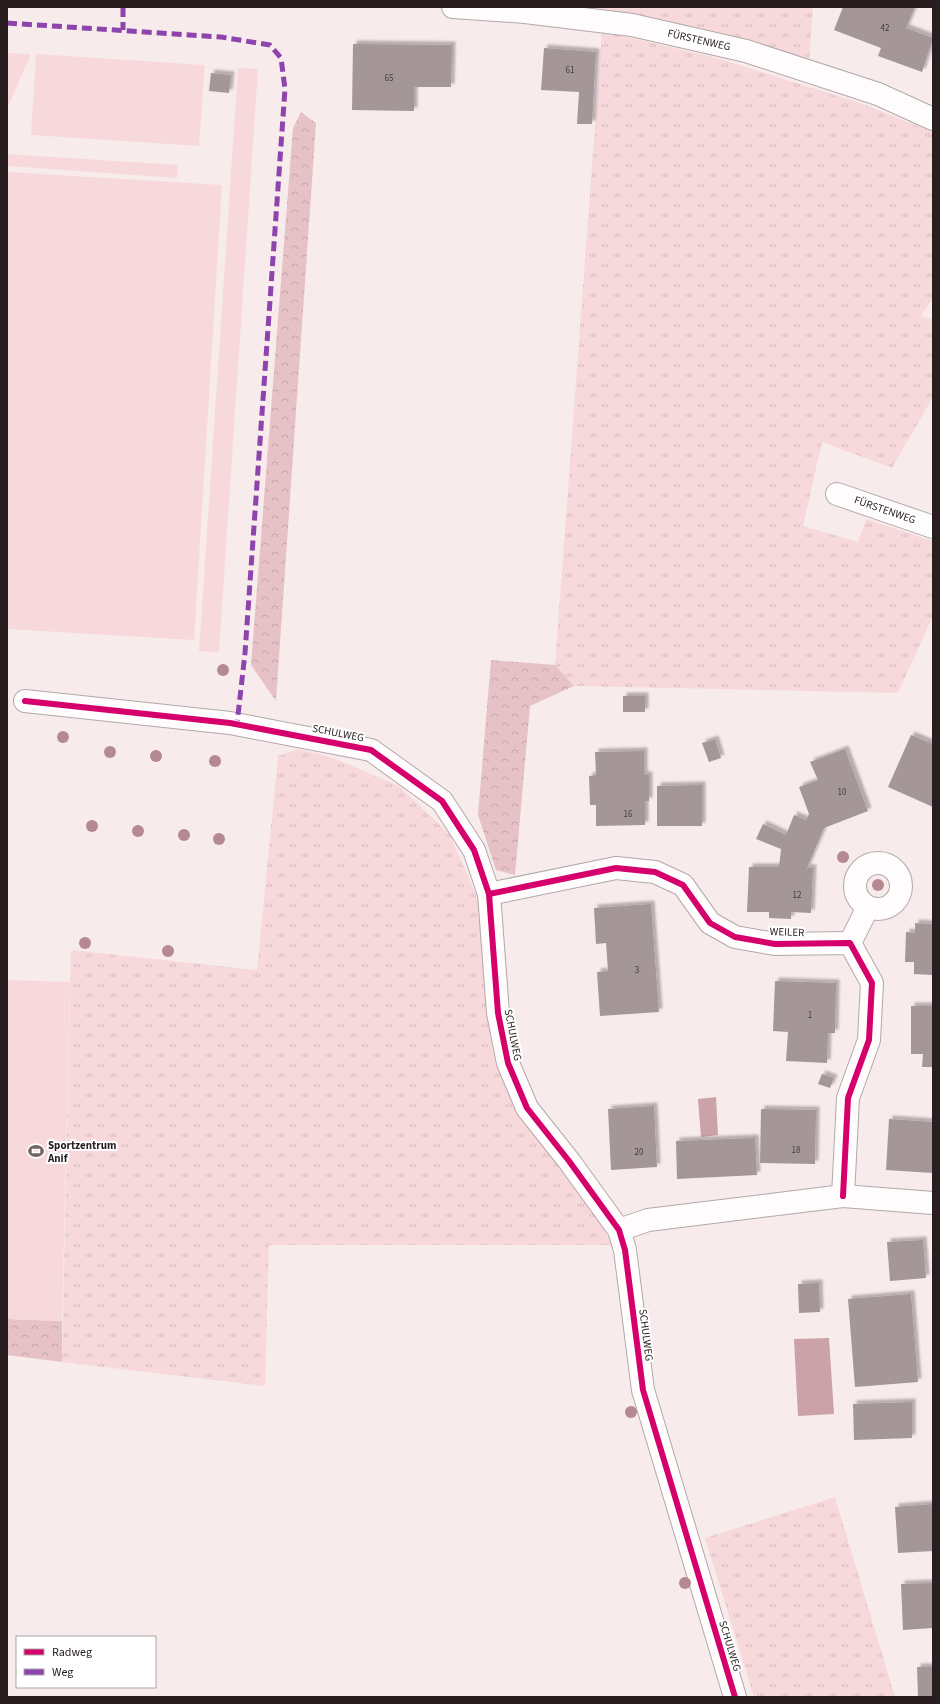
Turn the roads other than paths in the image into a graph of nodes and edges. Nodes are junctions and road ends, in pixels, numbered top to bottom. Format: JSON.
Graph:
{"nodes":[{"id":1,"x":453,"y":7,"type":"edge"},
{"id":2,"x":933,"y":119,"type":"edge"},
{"id":3,"x":837,"y":494,"type":"dead end"},
{"id":4,"x":933,"y":527,"type":"edge"},
{"id":5,"x":25,"y":701,"type":"dead end"},
{"id":6,"x":489,"y":894,"type":"junction"},
{"id":7,"x":868,"y":907,"type":"dead end"},
{"id":8,"x":850,"y":943,"type":"junction"},
{"id":9,"x":843,"y":1196,"type":"junction"},
{"id":10,"x":933,"y":1203,"type":"edge"},
{"id":11,"x":619,"y":1230,"type":"junction"},
{"id":12,"x":735,"y":1697,"type":"edge"}],
"edges":[{"from":1,"to":2,"type":"street","name":"FÜRSTENWEG"},
{"from":3,"to":4,"type":"street","name":"FÜRSTENWEG"},
{"from":5,"to":6,"type":"street","name":"SCHULWEG"},
{"from":6,"to":8,"type":"street","name":"WEILER"},
{"from":6,"to":11,"type":"street","name":"SCHULWEG"},
{"from":7,"to":8,"type":"street"},
{"from":8,"to":9,"type":"street"},
{"from":9,"to":10,"type":"street"},
{"from":9,"to":11,"type":"street"},
{"from":11,"to":12,"type":"street","name":"SCHULWEG"}]}
